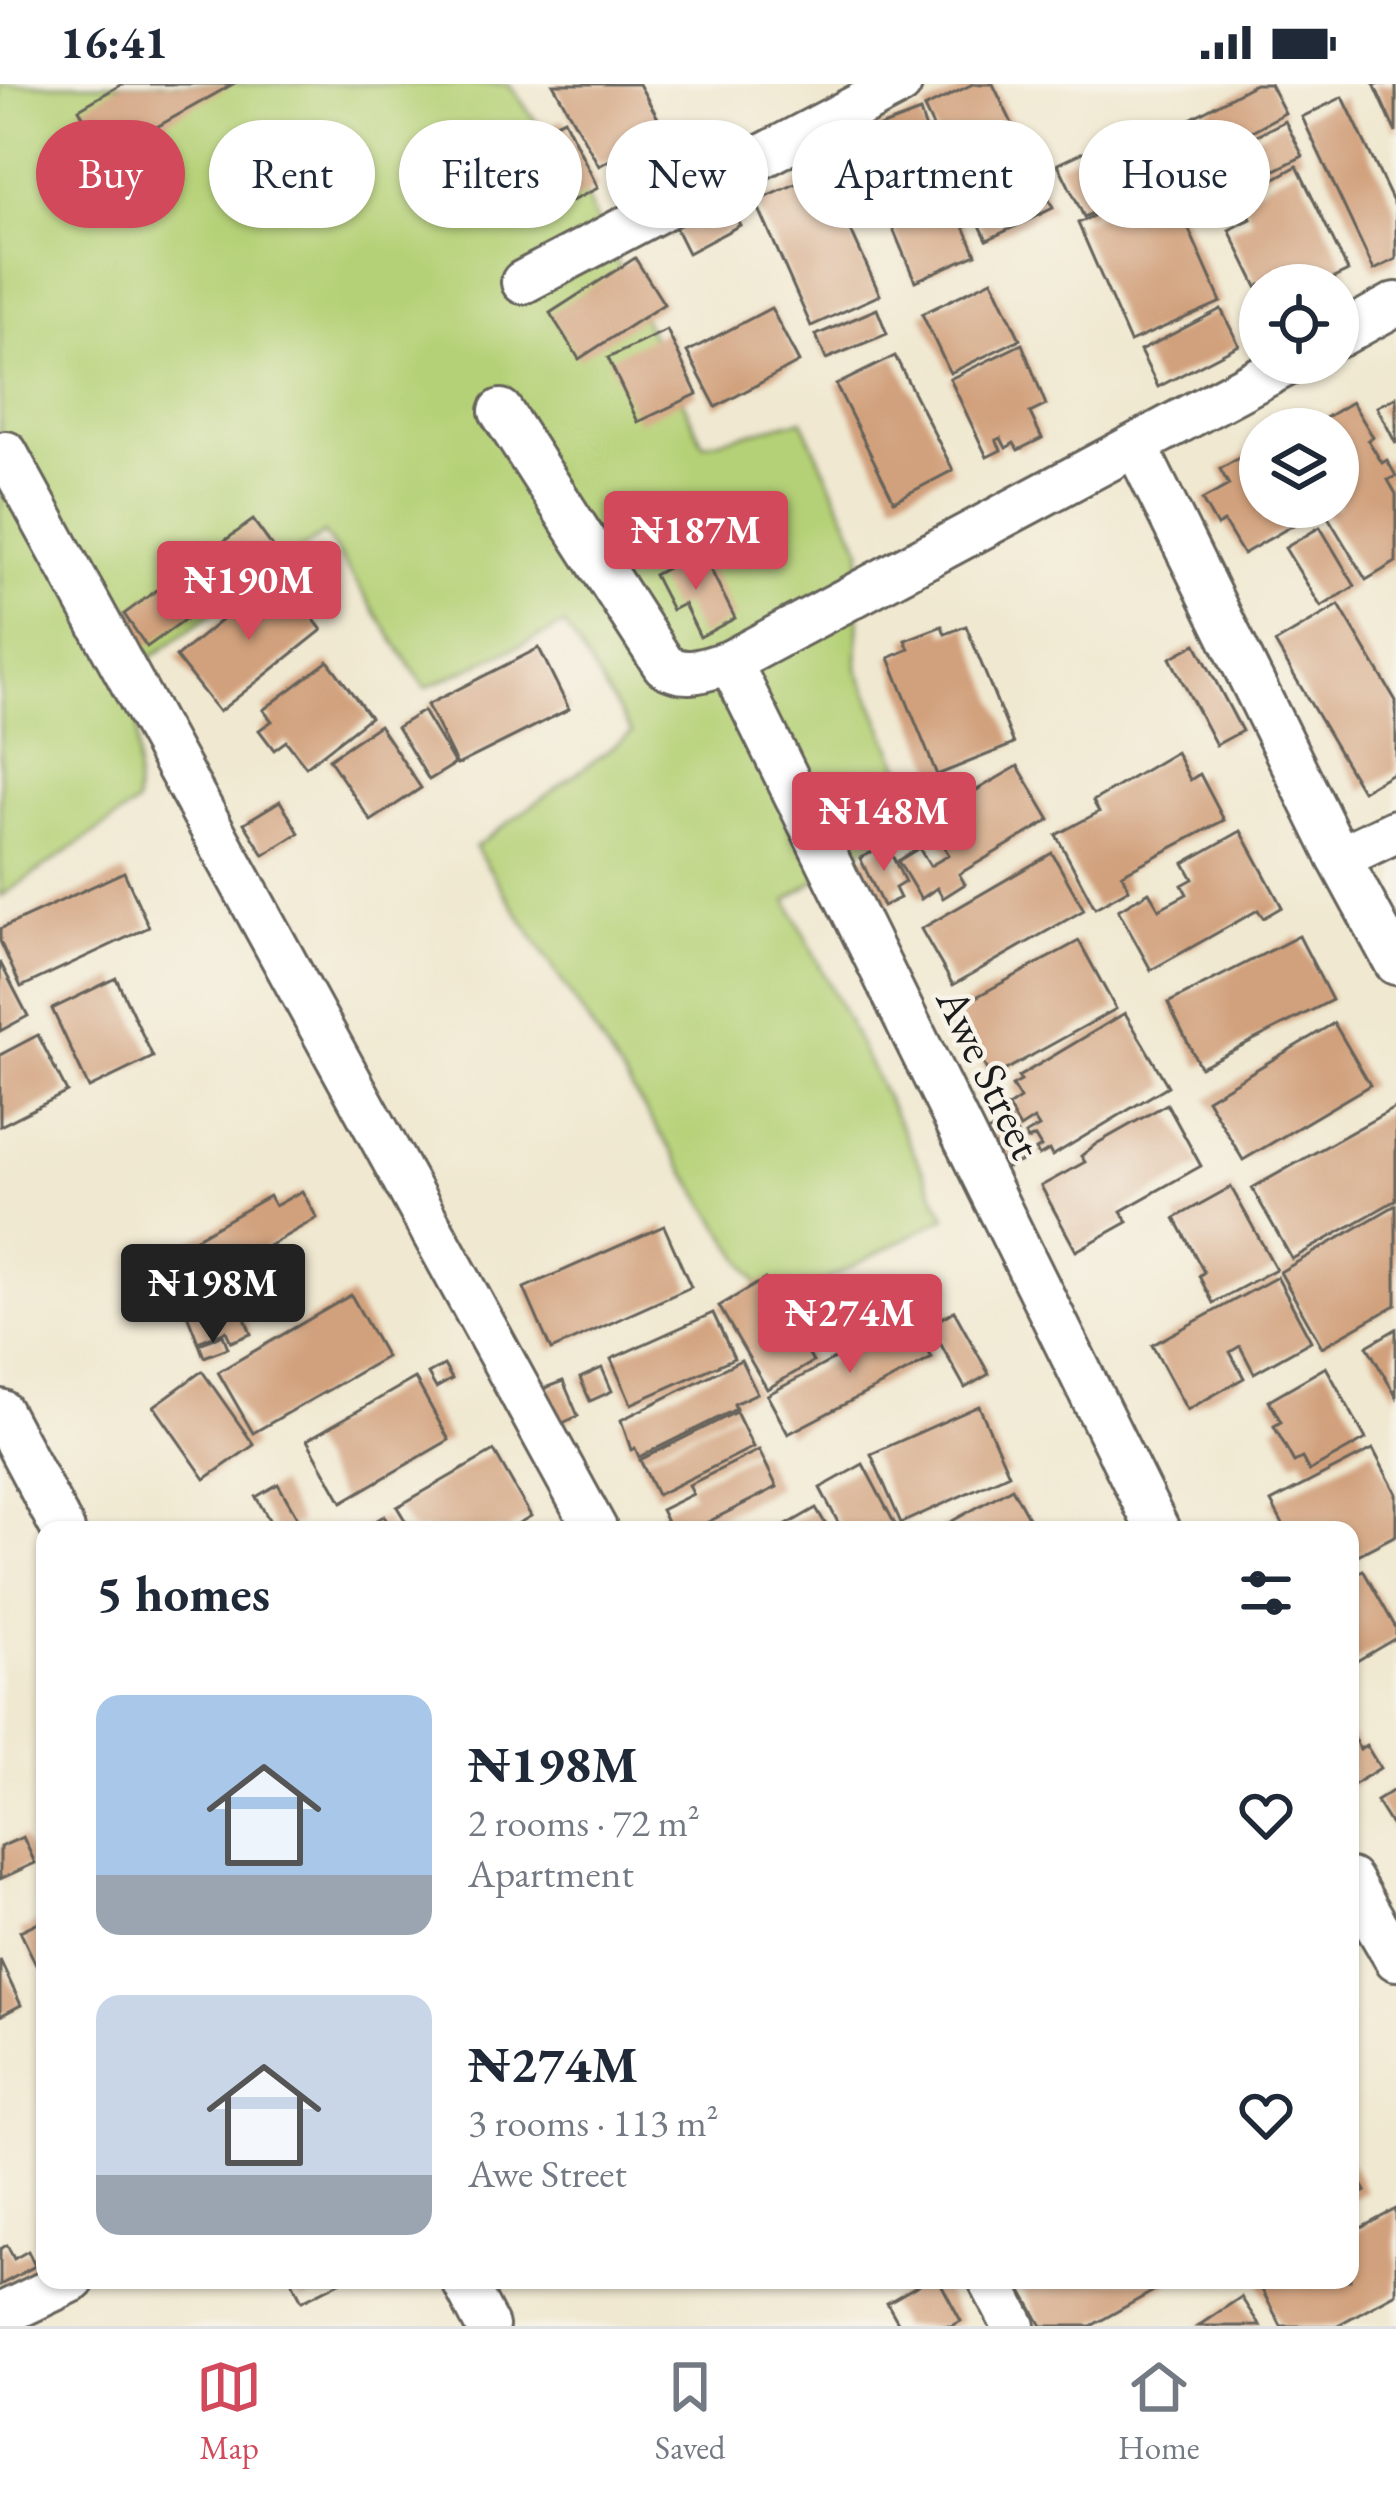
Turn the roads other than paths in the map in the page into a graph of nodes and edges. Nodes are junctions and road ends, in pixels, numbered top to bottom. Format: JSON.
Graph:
{"nodes":[{"id":1,"x":900,"y":84,"type":"edge"},
{"id":2,"x":523,"y":282,"type":"dead end"},
{"id":3,"x":1396,"y":304,"type":"edge"},
{"id":4,"x":1359,"y":324,"type":"edge"},
{"id":5,"x":1251,"y":384,"type":"edge"},
{"id":6,"x":501,"y":411,"type":"dead end"},
{"id":7,"x":1137,"y":448,"type":"junction"},
{"id":8,"x":6,"y":453,"type":"dead end"},
{"id":9,"x":730,"y":662,"type":"junction"},
{"id":10,"x":1396,"y":831,"type":"edge"},
{"id":11,"x":1339,"y":858,"type":"junction"},
{"id":12,"x":1396,"y":963,"type":"edge"},
{"id":13,"x":0,"y":1411,"type":"edge"},
{"id":14,"x":58,"y":1521,"type":"edge"},
{"id":15,"x":591,"y":1521,"type":"edge"},
{"id":16,"x":1154,"y":1521,"type":"edge"},
{"id":17,"x":1359,"y":1895,"type":"edge"},
{"id":18,"x":1396,"y":1959,"type":"edge"},
{"id":19,"x":54,"y":2289,"type":"edge"},
{"id":20,"x":468,"y":2289,"type":"edge"},
{"id":21,"x":995,"y":2289,"type":"edge"},
{"id":22,"x":0,"y":2315,"type":"edge"},
{"id":23,"x":487,"y":2326,"type":"edge"},
{"id":24,"x":1014,"y":2326,"type":"edge"}],
"edges":[{"from":1,"to":2,"type":"street"},
{"from":3,"to":4,"type":"street"},
{"from":5,"to":7,"type":"street"},
{"from":6,"to":9,"type":"street"},
{"from":7,"to":9,"type":"street"},
{"from":7,"to":11,"type":"street"},
{"from":8,"to":15,"type":"street"},
{"from":9,"to":16,"type":"street","name":"Awe Street"},
{"from":10,"to":11,"type":"street"},
{"from":11,"to":12,"type":"street"},
{"from":13,"to":14,"type":"street"},
{"from":17,"to":18,"type":"street"},
{"from":19,"to":22,"type":"street"},
{"from":20,"to":23,"type":"street"},
{"from":21,"to":24,"type":"street"}]}
